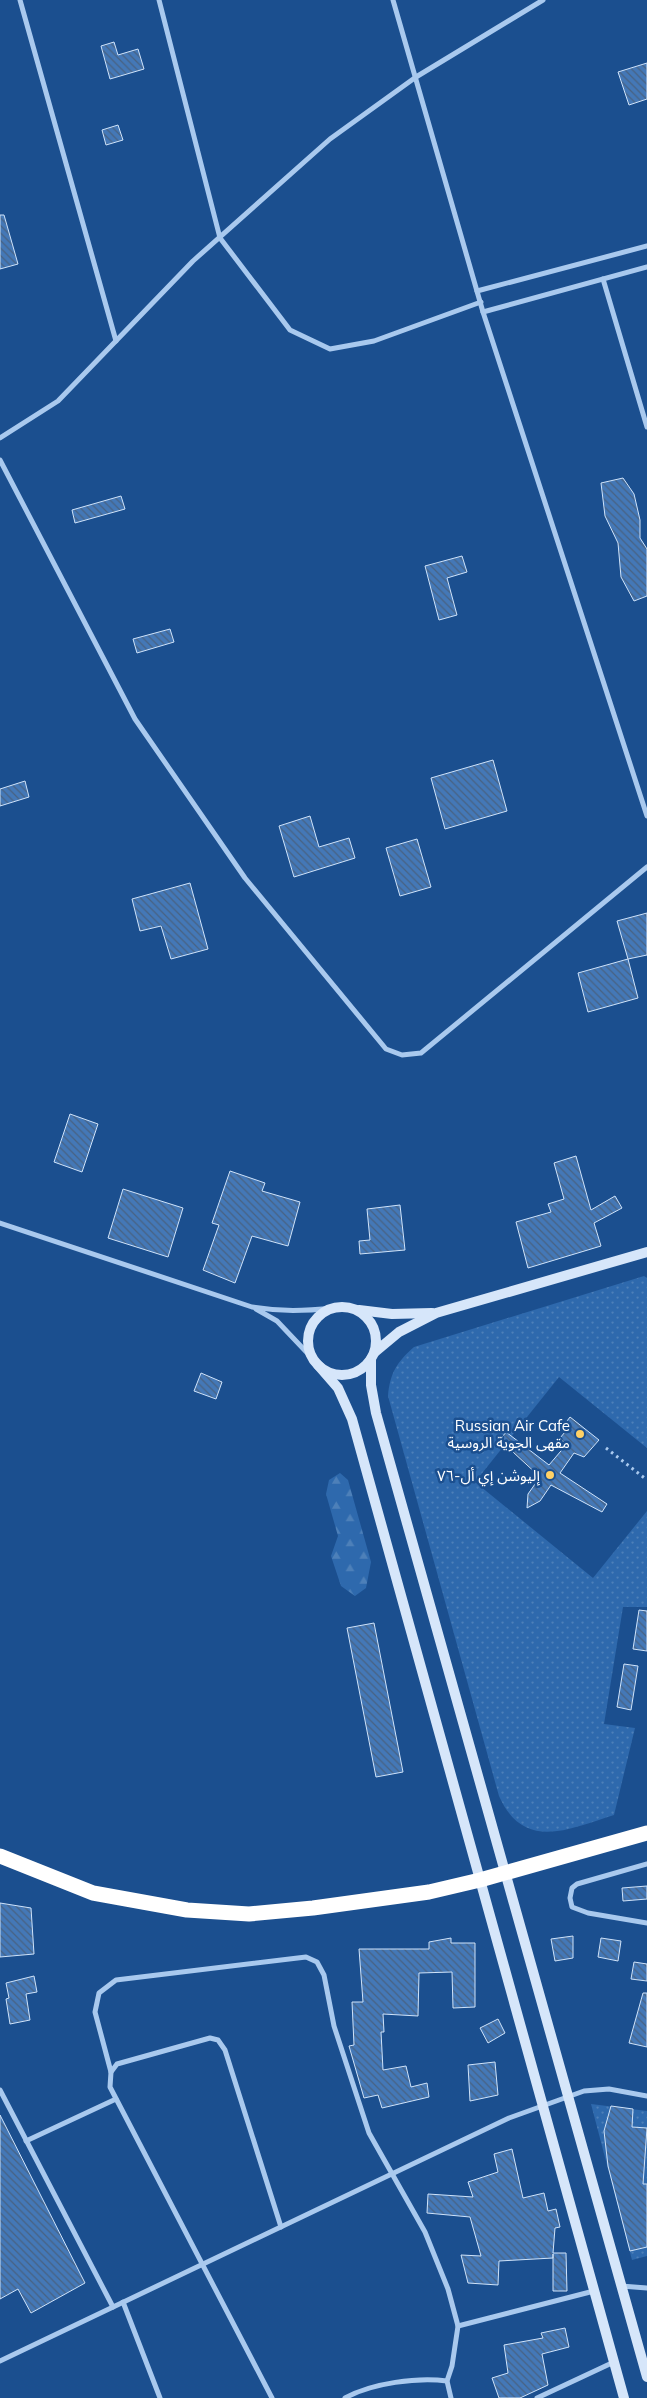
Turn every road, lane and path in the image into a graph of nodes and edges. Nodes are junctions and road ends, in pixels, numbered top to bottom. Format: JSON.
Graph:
{"nodes":[{"id":1,"x":20,"y":0,"type":"edge"},
{"id":2,"x":159,"y":0,"type":"edge"},
{"id":3,"x":393,"y":0,"type":"edge"},
{"id":4,"x":543,"y":0,"type":"edge"},
{"id":5,"x":416,"y":77,"type":"junction"},
{"id":6,"x":220,"y":238,"type":"junction"},
{"id":7,"x":647,"y":246,"type":"edge"},
{"id":8,"x":647,"y":267,"type":"edge"},
{"id":9,"x":603,"y":279,"type":"junction"},
{"id":10,"x":477,"y":291,"type":"junction"},
{"id":11,"x":481,"y":302,"type":"junction"},
{"id":12,"x":483,"y":312,"type":"junction"},
{"id":13,"x":116,"y":341,"type":"junction"},
{"id":14,"x":647,"y":427,"type":"edge"},
{"id":15,"x":0,"y":438,"type":"edge"},
{"id":16,"x":0,"y":460,"type":"edge"},
{"id":17,"x":647,"y":816,"type":"edge"},
{"id":18,"x":647,"y":867,"type":"edge"},
{"id":19,"x":0,"y":1223,"type":"edge"},
{"id":20,"x":647,"y":1252,"type":"edge"},
{"id":21,"x":252,"y":1307,"type":"junction"},
{"id":22,"x":334,"y":1308,"type":"junction"},
{"id":23,"x":348,"y":1308,"type":"junction"},
{"id":24,"x":436,"y":1313,"type":"junction"},
{"id":25,"x":373,"y":1356,"type":"junction"},
{"id":26,"x":316,"y":1362,"type":"junction"},
{"id":27,"x":606,"y":1448,"type":"dead end"},
{"id":28,"x":647,"y":1480,"type":"edge"},
{"id":29,"x":647,"y":1833,"type":"edge"},
{"id":30,"x":0,"y":1856,"type":"edge"},
{"id":31,"x":647,"y":1864,"type":"edge"},
{"id":32,"x":504,"y":1873,"type":"junction"},
{"id":33,"x":480,"y":1880,"type":"junction"},
{"id":34,"x":647,"y":1923,"type":"edge"},
{"id":35,"x":111,"y":2072,"type":"junction"},
{"id":36,"x":0,"y":2090,"type":"edge"},
{"id":37,"x":647,"y":2096,"type":"edge"},
{"id":38,"x":567,"y":2097,"type":"junction"},
{"id":39,"x":116,"y":2099,"type":"junction"},
{"id":40,"x":542,"y":2104,"type":"junction"},
{"id":41,"x":26,"y":2140,"type":"junction"},
{"id":42,"x":392,"y":2175,"type":"junction"},
{"id":43,"x":281,"y":2227,"type":"junction"},
{"id":44,"x":202,"y":2265,"type":"junction"},
{"id":45,"x":620,"y":2286,"type":"junction"},
{"id":46,"x":647,"y":2288,"type":"edge"},
{"id":47,"x":594,"y":2291,"type":"junction"},
{"id":48,"x":123,"y":2302,"type":"junction"},
{"id":49,"x":113,"y":2307,"type":"junction"},
{"id":50,"x":458,"y":2326,"type":"junction"},
{"id":51,"x":0,"y":2360,"type":"edge"},
{"id":52,"x":614,"y":2362,"type":"junction"},
{"id":53,"x":647,"y":2377,"type":"edge"},
{"id":54,"x":448,"y":2381,"type":"junction"},
{"id":55,"x":160,"y":2398,"type":"edge"},
{"id":56,"x":272,"y":2398,"type":"edge"},
{"id":57,"x":345,"y":2398,"type":"edge"},
{"id":58,"x":451,"y":2398,"type":"edge"},
{"id":59,"x":537,"y":2398,"type":"edge"},
{"id":60,"x":624,"y":2398,"type":"edge"}],
"edges":[{"from":1,"to":13,"type":"street"},
{"from":2,"to":6,"type":"street"},
{"from":3,"to":5,"type":"street"},
{"from":4,"to":5,"type":"street"},
{"from":5,"to":6,"type":"street"},
{"from":5,"to":10,"type":"street"},
{"from":6,"to":11,"type":"street"},
{"from":6,"to":13,"type":"street"},
{"from":7,"to":10,"type":"street"},
{"from":8,"to":9,"type":"street"},
{"from":9,"to":12,"type":"street"},
{"from":9,"to":14,"type":"street"},
{"from":10,"to":11,"type":"street"},
{"from":11,"to":12,"type":"street"},
{"from":12,"to":17,"type":"street"},
{"from":13,"to":15,"type":"street"},
{"from":16,"to":18,"type":"street"},
{"from":19,"to":21,"type":"street"},
{"from":20,"to":24,"type":"street"},
{"from":21,"to":22,"type":"street"},
{"from":21,"to":26,"type":"street"},
{"from":22,"to":23,"type":"street"},
{"from":22,"to":26,"type":"street"},
{"from":23,"to":24,"type":"street"},
{"from":23,"to":25,"type":"street"},
{"from":24,"to":25,"type":"street"},
{"from":25,"to":26,"type":"street"},
{"from":25,"to":32,"type":"street"},
{"from":26,"to":33,"type":"street"},
{"from":27,"to":28,"type":"path"},
{"from":29,"to":32,"type":"highway"},
{"from":30,"to":33,"type":"highway"},
{"from":31,"to":34,"type":"street"},
{"from":32,"to":33,"type":"highway"},
{"from":32,"to":38,"type":"street"},
{"from":33,"to":40,"type":"street"},
{"from":35,"to":39,"type":"street"},
{"from":35,"to":42,"type":"street"},
{"from":35,"to":43,"type":"street"},
{"from":36,"to":41,"type":"street"},
{"from":37,"to":38,"type":"street"},
{"from":38,"to":40,"type":"street"},
{"from":38,"to":45,"type":"street"},
{"from":39,"to":41,"type":"street"},
{"from":39,"to":44,"type":"street"},
{"from":40,"to":42,"type":"street"},
{"from":40,"to":47,"type":"street"},
{"from":41,"to":49,"type":"street"},
{"from":42,"to":43,"type":"street"},
{"from":42,"to":50,"type":"street"},
{"from":43,"to":44,"type":"street"},
{"from":44,"to":48,"type":"street"},
{"from":44,"to":56,"type":"street"},
{"from":45,"to":46,"type":"street"},
{"from":45,"to":53,"type":"street"},
{"from":47,"to":50,"type":"street"},
{"from":47,"to":52,"type":"street"},
{"from":48,"to":49,"type":"street"},
{"from":48,"to":55,"type":"street"},
{"from":49,"to":51,"type":"street"},
{"from":50,"to":54,"type":"street"},
{"from":52,"to":59,"type":"street"},
{"from":52,"to":60,"type":"street"},
{"from":54,"to":57,"type":"street"},
{"from":54,"to":58,"type":"street"}]}
